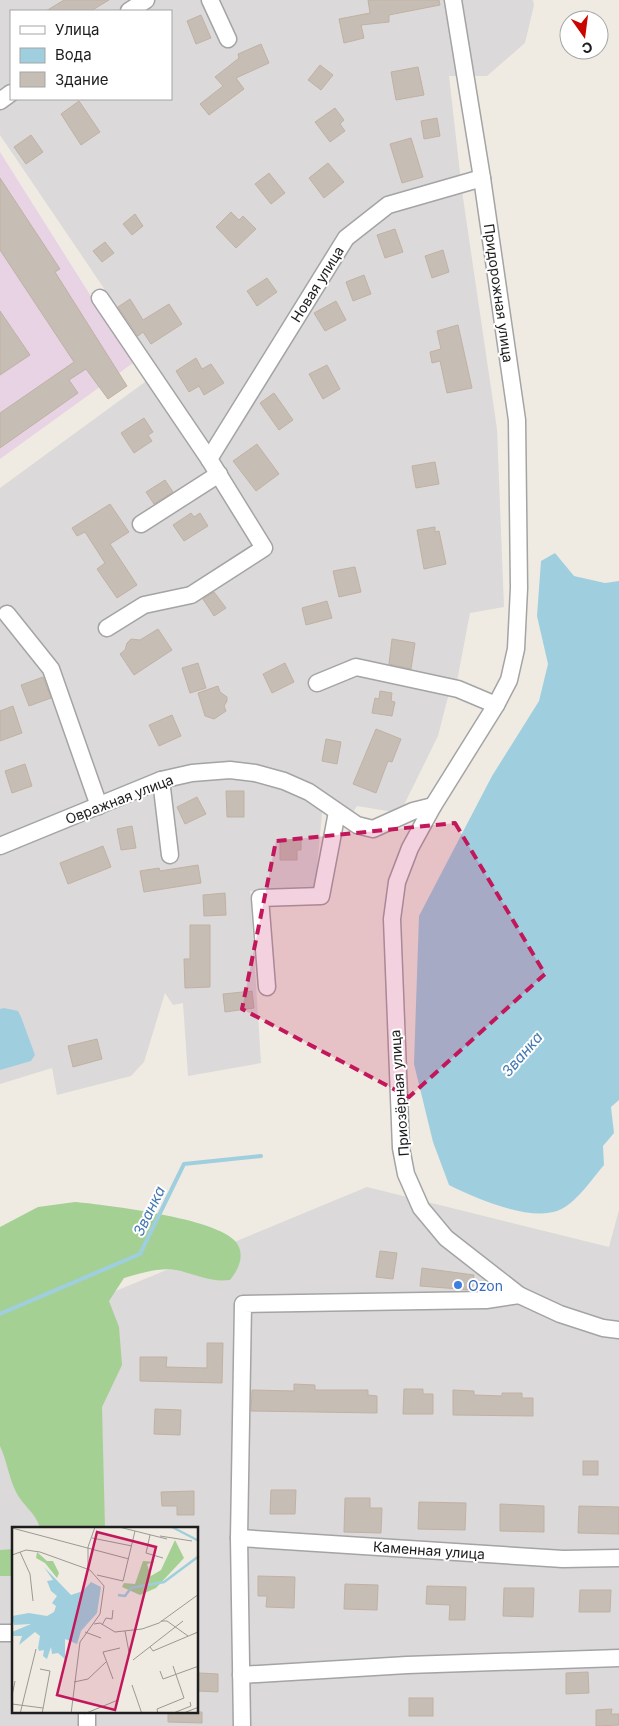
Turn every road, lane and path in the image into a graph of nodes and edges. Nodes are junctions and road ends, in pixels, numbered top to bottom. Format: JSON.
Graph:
{"nodes":[{"id":1,"x":146,"y":0,"type":"edge"},
{"id":2,"x":210,"y":0,"type":"edge"},
{"id":3,"x":453,"y":0,"type":"edge"},
{"id":4,"x":131,"y":10,"type":"edge"},
{"id":5,"x":228,"y":39,"type":"dead end"},
{"id":6,"x":482,"y":178,"type":"junction"},
{"id":7,"x":100,"y":298,"type":"dead end"},
{"id":8,"x":209,"y":459,"type":"junction"},
{"id":9,"x":219,"y":474,"type":"junction"},
{"id":10,"x":141,"y":524,"type":"dead end"},
{"id":11,"x":7,"y":614,"type":"dead end"},
{"id":12,"x":107,"y":628,"type":"dead end"},
{"id":13,"x":318,"y":683,"type":"dead end"},
{"id":14,"x":496,"y":706,"type":"junction"},
{"id":15,"x":161,"y":780,"type":"junction"},
{"id":16,"x":99,"y":806,"type":"junction"},
{"id":17,"x":434,"y":806,"type":"junction"},
{"id":18,"x":338,"y":812,"type":"junction"},
{"id":19,"x":0,"y":846,"type":"edge"},
{"id":20,"x":170,"y":855,"type":"dead end"},
{"id":21,"x":267,"y":987,"type":"dead end"},
{"id":22,"x":519,"y":1295,"type":"junction"},
{"id":23,"x":618,"y":1334,"type":"edge"},
{"id":24,"x":239,"y":1538,"type":"junction"},
{"id":25,"x":619,"y":1558,"type":"edge"},
{"id":26,"x":619,"y":1658,"type":"edge"},
{"id":27,"x":241,"y":1675,"type":"junction"},
{"id":28,"x":242,"y":1726,"type":"edge"}],
"edges":[{"from":1,"to":4,"type":"street"},
{"from":2,"to":5,"type":"street"},
{"from":3,"to":6,"type":"street","name":"Придорожная улица"},
{"from":6,"to":8,"type":"street","name":"Новая улица"},
{"from":6,"to":14,"type":"street","name":"Придорожная улица"},
{"from":7,"to":8,"type":"street"},
{"from":8,"to":9,"type":"street"},
{"from":9,"to":10,"type":"street"},
{"from":9,"to":12,"type":"street"},
{"from":11,"to":16,"type":"street"},
{"from":13,"to":14,"type":"street"},
{"from":14,"to":17,"type":"street","name":"Приозёрная улица"},
{"from":15,"to":16,"type":"street","name":"Овражная улица"},
{"from":15,"to":18,"type":"street","name":"Овражная улица"},
{"from":15,"to":20,"type":"street"},
{"from":16,"to":19,"type":"street","name":"Овражная улица"},
{"from":17,"to":18,"type":"street","name":"Овражная улица"},
{"from":17,"to":22,"type":"street","name":"Приозёрная улица"},
{"from":18,"to":21,"type":"street"},
{"from":22,"to":23,"type":"street","name":"Приозёрная улица"},
{"from":22,"to":24,"type":"street"},
{"from":24,"to":25,"type":"street","name":"Каменная улица"},
{"from":24,"to":27,"type":"street"},
{"from":26,"to":27,"type":"street"},
{"from":27,"to":28,"type":"street"}]}
